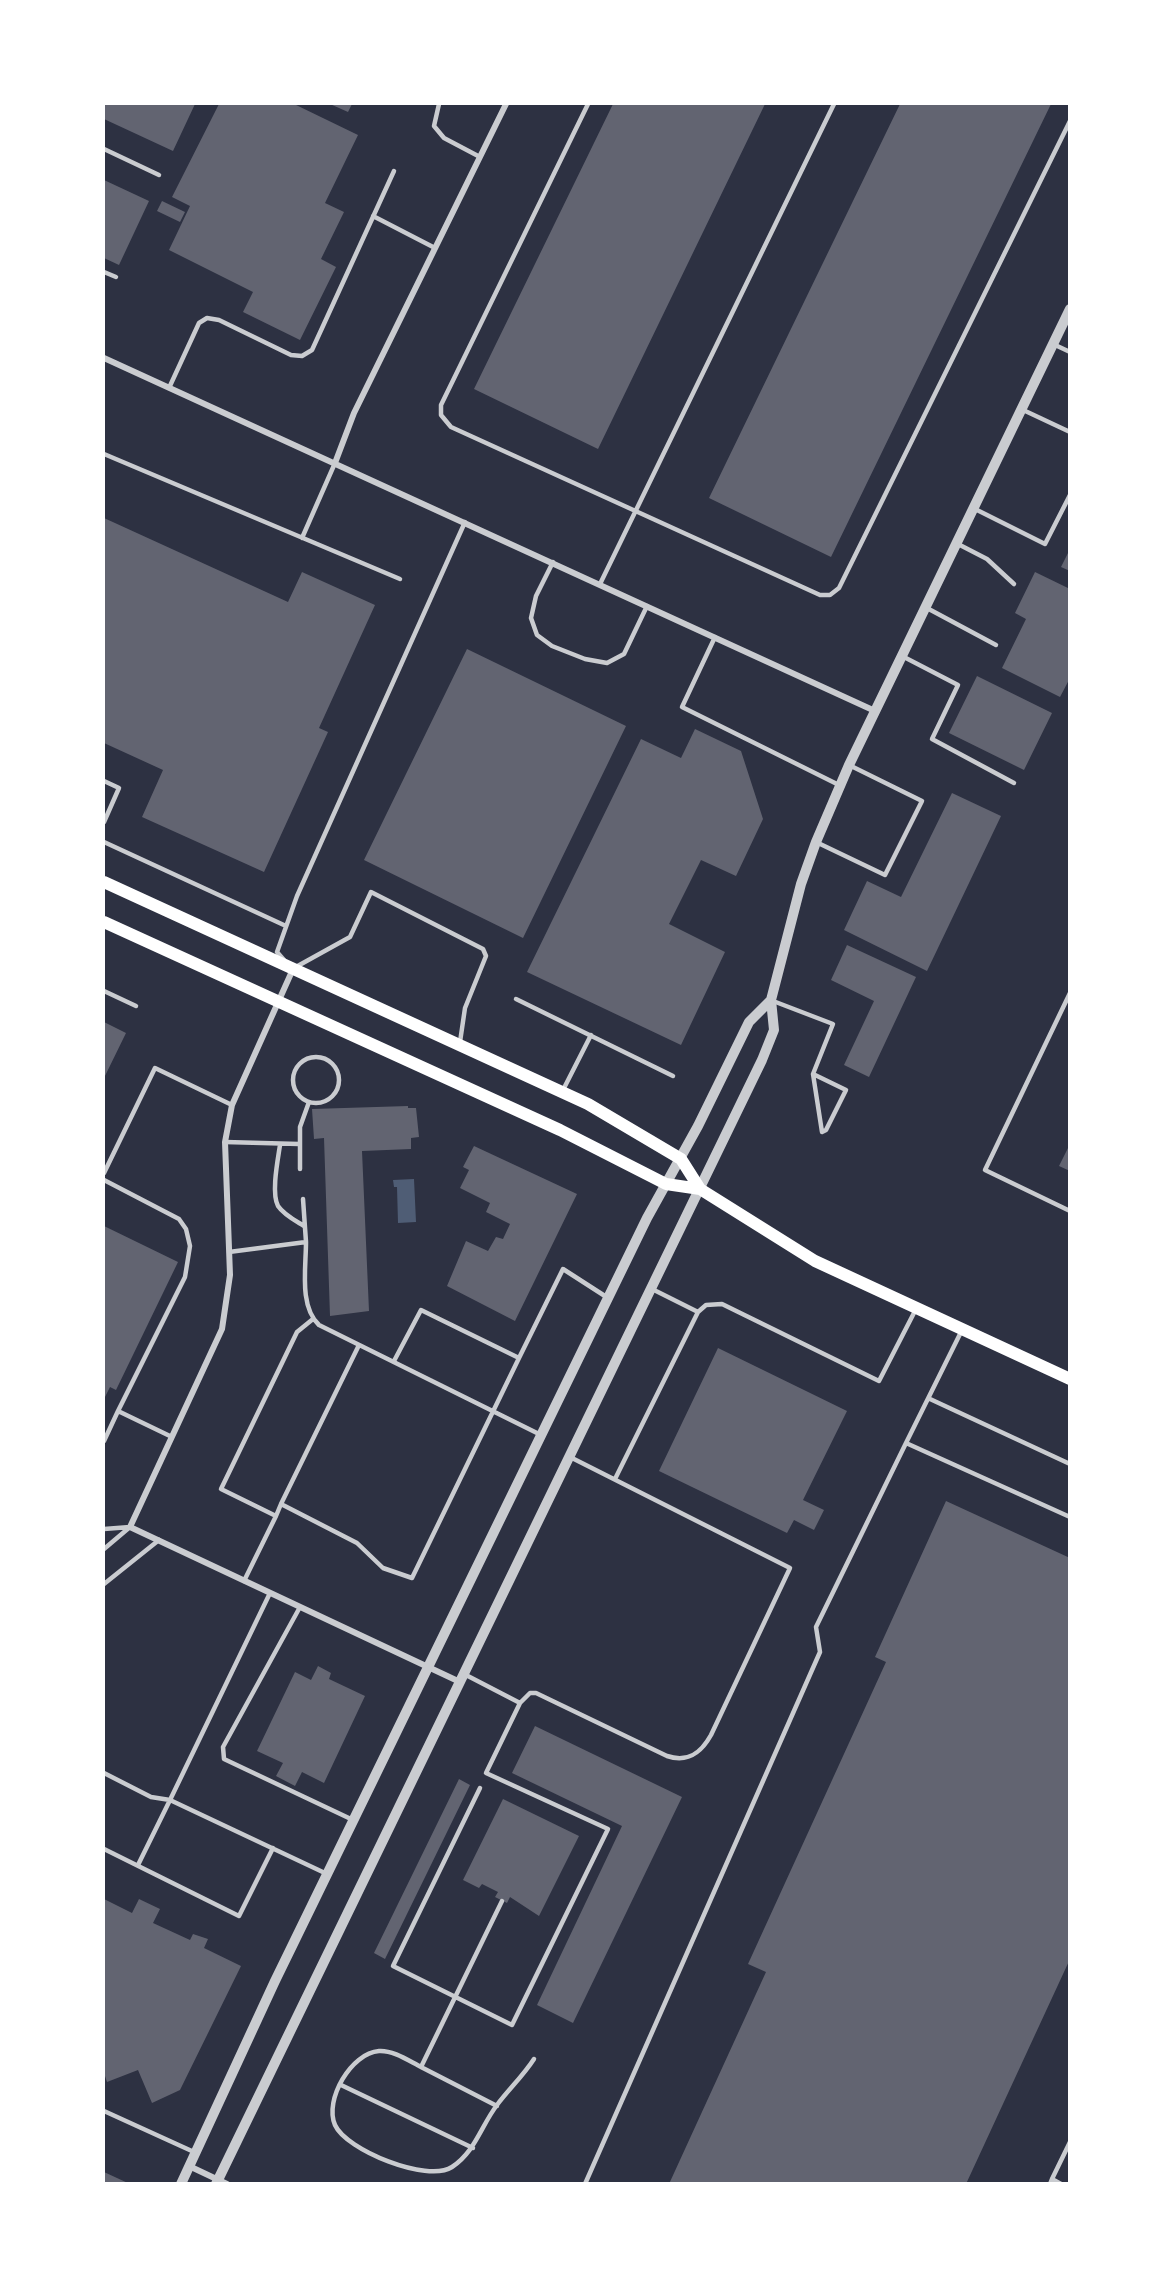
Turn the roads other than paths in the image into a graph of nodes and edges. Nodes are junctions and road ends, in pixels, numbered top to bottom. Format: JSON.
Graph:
{"nodes":[{"id":1,"x":439,"y":104,"type":"edge"},
{"id":2,"x":503,"y":104,"type":"edge"},
{"id":3,"x":588,"y":104,"type":"edge"},
{"id":4,"x":834,"y":104,"type":"edge"},
{"id":5,"x":1070,"y":122,"type":"edge"},
{"id":6,"x":104,"y":149,"type":"edge"},
{"id":7,"x":480,"y":157,"type":"junction"},
{"id":8,"x":394,"y":171,"type":"dead end"},
{"id":9,"x":159,"y":175,"type":"dead end"},
{"id":10,"x":373,"y":216,"type":"junction"},
{"id":11,"x":435,"y":248,"type":"junction"},
{"id":12,"x":104,"y":272,"type":"edge"},
{"id":13,"x":116,"y":277,"type":"dead end"},
{"id":14,"x":1070,"y":309,"type":"edge"},
{"id":15,"x":1053,"y":344,"type":"junction"},
{"id":16,"x":1070,"y":352,"type":"edge"},
{"id":17,"x":104,"y":358,"type":"edge"},
{"id":18,"x":169,"y":388,"type":"junction"},
{"id":19,"x":1021,"y":409,"type":"junction"},
{"id":20,"x":1070,"y":432,"type":"edge"},
{"id":21,"x":104,"y":454,"type":"edge"},
{"id":22,"x":334,"y":463,"type":"junction"},
{"id":23,"x":1070,"y":495,"type":"edge"},
{"id":24,"x":973,"y":508,"type":"junction"},
{"id":25,"x":635,"y":510,"type":"junction"},
{"id":26,"x":465,"y":522,"type":"junction"},
{"id":27,"x":302,"y":538,"type":"junction"},
{"id":28,"x":956,"y":543,"type":"junction"},
{"id":29,"x":553,"y":562,"type":"junction"},
{"id":30,"x":400,"y":579,"type":"dead end"},
{"id":31,"x":600,"y":584,"type":"junction"},
{"id":32,"x":1014,"y":584,"type":"dead end"},
{"id":33,"x":647,"y":606,"type":"junction"},
{"id":34,"x":925,"y":608,"type":"junction"},
{"id":35,"x":715,"y":637,"type":"junction"},
{"id":36,"x":996,"y":645,"type":"dead end"},
{"id":37,"x":902,"y":656,"type":"junction"},
{"id":38,"x":875,"y":711,"type":"junction"},
{"id":39,"x":849,"y":765,"type":"junction"},
{"id":40,"x":104,"y":781,"type":"edge"},
{"id":41,"x":1014,"y":783,"type":"dead end"},
{"id":42,"x":839,"y":785,"type":"junction"},
{"id":43,"x":104,"y":822,"type":"edge"},
{"id":44,"x":104,"y":842,"type":"edge"},
{"id":45,"x":816,"y":842,"type":"junction"},
{"id":46,"x":104,"y":882,"type":"edge"},
{"id":47,"x":104,"y":922,"type":"edge"},
{"id":48,"x":286,"y":926,"type":"junction"},
{"id":49,"x":293,"y":969,"type":"junction"},
{"id":50,"x":104,"y":990,"type":"edge"},
{"id":51,"x":1070,"y":993,"type":"edge"},
{"id":52,"x":516,"y":999,"type":"dead end"},
{"id":53,"x":771,"y":1000,"type":"junction"},
{"id":54,"x":279,"y":1002,"type":"junction"},
{"id":55,"x":136,"y":1006,"type":"dead end"},
{"id":56,"x":591,"y":1035,"type":"junction"},
{"id":57,"x":459,"y":1045,"type":"junction"},
{"id":58,"x":813,"y":1074,"type":"junction"},
{"id":59,"x":673,"y":1076,"type":"dead end"},
{"id":60,"x":562,"y":1092,"type":"junction"},
{"id":61,"x":309,"y":1102,"type":"junction"},
{"id":62,"x":232,"y":1105,"type":"junction"},
{"id":63,"x":225,"y":1142,"type":"junction"},
{"id":64,"x":299,"y":1144,"type":"junction"},
{"id":65,"x":280,"y":1145,"type":"junction"},
{"id":66,"x":681,"y":1159,"type":"junction"},
{"id":67,"x":300,"y":1169,"type":"dead end"},
{"id":68,"x":104,"y":1173,"type":"edge"},
{"id":69,"x":104,"y":1180,"type":"edge"},
{"id":70,"x":666,"y":1184,"type":"junction"},
{"id":71,"x":700,"y":1189,"type":"junction"},
{"id":72,"x":303,"y":1199,"type":"dead end"},
{"id":73,"x":1070,"y":1211,"type":"edge"},
{"id":74,"x":304,"y":1226,"type":"junction"},
{"id":75,"x":306,"y":1242,"type":"junction"},
{"id":76,"x":229,"y":1252,"type":"junction"},
{"id":77,"x":652,"y":1289,"type":"junction"},
{"id":78,"x":608,"y":1298,"type":"junction"},
{"id":79,"x":916,"y":1310,"type":"junction"},
{"id":80,"x":698,"y":1312,"type":"junction"},
{"id":81,"x":313,"y":1319,"type":"junction"},
{"id":82,"x":962,"y":1330,"type":"junction"},
{"id":83,"x":359,"y":1345,"type":"junction"},
{"id":84,"x":519,"y":1358,"type":"junction"},
{"id":85,"x":394,"y":1361,"type":"junction"},
{"id":86,"x":1070,"y":1379,"type":"edge"},
{"id":87,"x":930,"y":1399,"type":"junction"},
{"id":88,"x":118,"y":1411,"type":"junction"},
{"id":89,"x":493,"y":1412,"type":"junction"},
{"id":90,"x":541,"y":1435,"type":"junction"},
{"id":91,"x":172,"y":1437,"type":"junction"},
{"id":92,"x":104,"y":1441,"type":"edge"},
{"id":93,"x":906,"y":1443,"type":"junction"},
{"id":94,"x":570,"y":1457,"type":"junction"},
{"id":95,"x":1070,"y":1464,"type":"edge"},
{"id":96,"x":615,"y":1479,"type":"junction"},
{"id":97,"x":281,"y":1504,"type":"junction"},
{"id":98,"x":276,"y":1516,"type":"junction"},
{"id":99,"x":1070,"y":1517,"type":"edge"},
{"id":100,"x":130,"y":1527,"type":"junction"},
{"id":101,"x":104,"y":1530,"type":"edge"},
{"id":102,"x":159,"y":1540,"type":"junction"},
{"id":103,"x":104,"y":1548,"type":"edge"},
{"id":104,"x":244,"y":1581,"type":"junction"},
{"id":105,"x":104,"y":1584,"type":"edge"},
{"id":106,"x":270,"y":1593,"type":"junction"},
{"id":107,"x":300,"y":1607,"type":"junction"},
{"id":108,"x":428,"y":1667,"type":"junction"},
{"id":109,"x":462,"y":1678,"type":"junction"},
{"id":110,"x":520,"y":1703,"type":"junction"},
{"id":111,"x":104,"y":1773,"type":"edge"},
{"id":112,"x":480,"y":1788,"type":"dead end"},
{"id":113,"x":170,"y":1800,"type":"junction"},
{"id":114,"x":353,"y":1820,"type":"junction"},
{"id":115,"x":273,"y":1848,"type":"junction"},
{"id":116,"x":104,"y":1849,"type":"edge"},
{"id":117,"x":138,"y":1865,"type":"junction"},
{"id":118,"x":327,"y":1874,"type":"junction"},
{"id":119,"x":502,"y":1901,"type":"dead end"},
{"id":120,"x":455,"y":1996,"type":"junction"},
{"id":121,"x":534,"y":2059,"type":"dead end"},
{"id":122,"x":421,"y":2067,"type":"junction"},
{"id":123,"x":341,"y":2085,"type":"junction"},
{"id":124,"x":496,"y":2106,"type":"junction"},
{"id":125,"x":104,"y":2111,"type":"edge"},
{"id":126,"x":1070,"y":2142,"type":"edge"},
{"id":127,"x":472,"y":2148,"type":"junction"},
{"id":128,"x":195,"y":2153,"type":"junction"},
{"id":129,"x":189,"y":2166,"type":"junction"},
{"id":130,"x":1051,"y":2181,"type":"edge"},
{"id":131,"x":220,"y":2182,"type":"edge"},
{"id":132,"x":181,"y":2184,"type":"edge"},
{"id":133,"x":585,"y":2184,"type":"edge"},
{"id":134,"x":1061,"y":2184,"type":"edge"}],
"edges":[{"from":1,"to":7,"type":"lane"},
{"from":2,"to":7,"type":"street"},
{"from":3,"to":25,"type":"lane"},
{"from":4,"to":25,"type":"lane"},
{"from":5,"to":25,"type":"lane"},
{"from":6,"to":9,"type":"lane"},
{"from":7,"to":11,"type":"street"},
{"from":8,"to":10,"type":"lane"},
{"from":10,"to":11,"type":"lane"},
{"from":10,"to":18,"type":"lane"},
{"from":11,"to":22,"type":"street"},
{"from":12,"to":13,"type":"lane"},
{"from":14,"to":15,"type":"street"},
{"from":15,"to":16,"type":"lane"},
{"from":15,"to":19,"type":"street"},
{"from":17,"to":18,"type":"street"},
{"from":18,"to":22,"type":"street"},
{"from":19,"to":20,"type":"lane"},
{"from":19,"to":24,"type":"street"},
{"from":21,"to":27,"type":"lane"},
{"from":22,"to":26,"type":"street"},
{"from":22,"to":27,"type":"lane"},
{"from":23,"to":24,"type":"lane"},
{"from":24,"to":28,"type":"street"},
{"from":25,"to":31,"type":"lane"},
{"from":26,"to":29,"type":"street"},
{"from":26,"to":48,"type":"lane"},
{"from":27,"to":30,"type":"lane"},
{"from":28,"to":32,"type":"lane"},
{"from":28,"to":34,"type":"street"},
{"from":29,"to":31,"type":"street"},
{"from":29,"to":33,"type":"lane"},
{"from":31,"to":33,"type":"street"},
{"from":33,"to":35,"type":"street"},
{"from":34,"to":36,"type":"lane"},
{"from":34,"to":37,"type":"street"},
{"from":35,"to":38,"type":"street"},
{"from":35,"to":42,"type":"lane"},
{"from":37,"to":38,"type":"street"},
{"from":37,"to":41,"type":"lane"},
{"from":38,"to":39,"type":"street"},
{"from":39,"to":42,"type":"street"},
{"from":39,"to":45,"type":"lane"},
{"from":40,"to":43,"type":"lane"},
{"from":42,"to":45,"type":"street"},
{"from":44,"to":48,"type":"lane"},
{"from":45,"to":53,"type":"street"},
{"from":46,"to":49,"type":"main road"},
{"from":47,"to":54,"type":"main road"},
{"from":48,"to":49,"type":"lane"},
{"from":49,"to":54,"type":"street"},
{"from":49,"to":57,"type":"main road"},
{"from":49,"to":57,"type":"lane"},
{"from":50,"to":55,"type":"lane"},
{"from":51,"to":73,"type":"lane"},
{"from":52,"to":56,"type":"lane"},
{"from":53,"to":58,"type":"lane"},
{"from":53,"to":66,"type":"street"},
{"from":53,"to":71,"type":"street"},
{"from":54,"to":62,"type":"street"},
{"from":54,"to":70,"type":"main road"},
{"from":56,"to":59,"type":"lane"},
{"from":56,"to":60,"type":"lane"},
{"from":57,"to":60,"type":"main road"},
{"from":58,"to":58,"type":"lane"},
{"from":60,"to":66,"type":"main road"},
{"from":61,"to":61,"type":"lane"},
{"from":61,"to":64,"type":"lane"},
{"from":62,"to":63,"type":"street"},
{"from":62,"to":68,"type":"lane"},
{"from":63,"to":65,"type":"lane"},
{"from":63,"to":76,"type":"street"},
{"from":64,"to":65,"type":"lane"},
{"from":64,"to":67,"type":"lane"},
{"from":65,"to":74,"type":"lane"},
{"from":66,"to":70,"type":"street"},
{"from":66,"to":71,"type":"main road"},
{"from":69,"to":88,"type":"lane"},
{"from":70,"to":71,"type":"main road"},
{"from":70,"to":78,"type":"street"},
{"from":71,"to":77,"type":"street"},
{"from":71,"to":79,"type":"main road"},
{"from":72,"to":74,"type":"lane"},
{"from":74,"to":75,"type":"lane"},
{"from":75,"to":76,"type":"lane"},
{"from":75,"to":81,"type":"lane"},
{"from":76,"to":91,"type":"street"},
{"from":77,"to":80,"type":"lane"},
{"from":77,"to":94,"type":"street"},
{"from":78,"to":84,"type":"lane"},
{"from":78,"to":90,"type":"street"},
{"from":79,"to":80,"type":"lane"},
{"from":79,"to":82,"type":"main road"},
{"from":80,"to":96,"type":"lane"},
{"from":81,"to":83,"type":"lane"},
{"from":81,"to":98,"type":"lane"},
{"from":82,"to":86,"type":"main road"},
{"from":82,"to":87,"type":"lane"},
{"from":83,"to":85,"type":"lane"},
{"from":83,"to":97,"type":"lane"},
{"from":84,"to":85,"type":"lane"},
{"from":84,"to":89,"type":"lane"},
{"from":85,"to":89,"type":"lane"},
{"from":87,"to":93,"type":"lane"},
{"from":87,"to":95,"type":"lane"},
{"from":88,"to":91,"type":"lane"},
{"from":88,"to":92,"type":"lane"},
{"from":89,"to":90,"type":"lane"},
{"from":89,"to":97,"type":"lane"},
{"from":90,"to":108,"type":"street"},
{"from":91,"to":100,"type":"street"},
{"from":93,"to":99,"type":"lane"},
{"from":93,"to":133,"type":"lane"},
{"from":94,"to":96,"type":"lane"},
{"from":94,"to":109,"type":"street"},
{"from":96,"to":110,"type":"lane"},
{"from":97,"to":98,"type":"lane"},
{"from":98,"to":104,"type":"lane"},
{"from":100,"to":101,"type":"lane"},
{"from":100,"to":102,"type":"street"},
{"from":100,"to":103,"type":"lane"},
{"from":102,"to":104,"type":"street"},
{"from":102,"to":105,"type":"lane"},
{"from":104,"to":106,"type":"street"},
{"from":106,"to":107,"type":"street"},
{"from":106,"to":113,"type":"lane"},
{"from":107,"to":108,"type":"street"},
{"from":107,"to":114,"type":"lane"},
{"from":108,"to":109,"type":"street"},
{"from":108,"to":114,"type":"street"},
{"from":109,"to":110,"type":"lane"},
{"from":109,"to":131,"type":"street"},
{"from":110,"to":120,"type":"lane"},
{"from":111,"to":113,"type":"lane"},
{"from":112,"to":120,"type":"lane"},
{"from":113,"to":115,"type":"lane"},
{"from":113,"to":117,"type":"lane"},
{"from":114,"to":118,"type":"street"},
{"from":115,"to":117,"type":"lane"},
{"from":115,"to":118,"type":"lane"},
{"from":116,"to":117,"type":"lane"},
{"from":118,"to":128,"type":"street"},
{"from":119,"to":120,"type":"lane"},
{"from":120,"to":122,"type":"lane"},
{"from":121,"to":124,"type":"lane"},
{"from":122,"to":123,"type":"lane"},
{"from":122,"to":124,"type":"lane"},
{"from":123,"to":127,"type":"lane"},
{"from":123,"to":127,"type":"lane"},
{"from":124,"to":127,"type":"lane"},
{"from":125,"to":128,"type":"lane"},
{"from":126,"to":130,"type":"lane"},
{"from":128,"to":129,"type":"street"},
{"from":129,"to":131,"type":"street"},
{"from":129,"to":132,"type":"street"},
{"from":130,"to":134,"type":"lane"}]}
